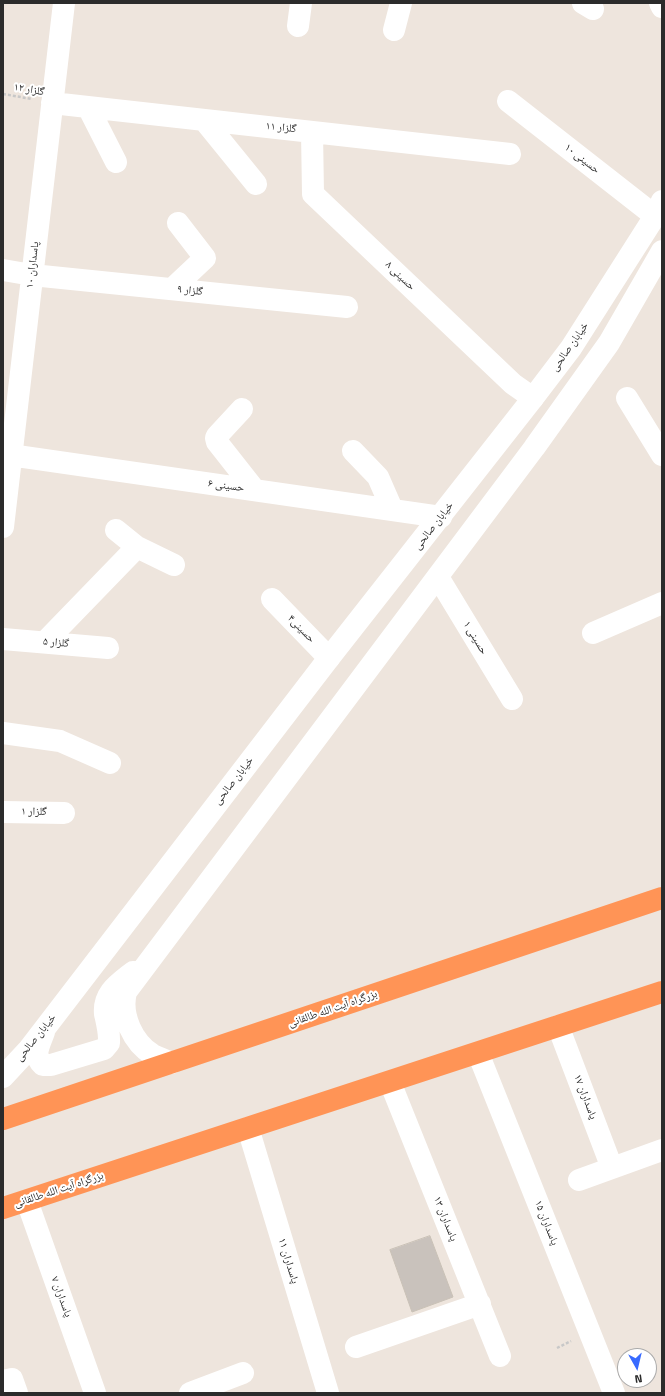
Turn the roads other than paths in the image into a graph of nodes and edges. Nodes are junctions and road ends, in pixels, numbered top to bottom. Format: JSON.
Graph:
{"nodes":[{"id":1,"x":64,"y":3,"type":"edge"},
{"id":2,"x":301,"y":3,"type":"edge"},
{"id":3,"x":401,"y":3,"type":"edge"},
{"id":4,"x":660,"y":3,"type":"edge"},
{"id":5,"x":662,"y":7,"type":"edge"},
{"id":6,"x":298,"y":26,"type":"dead end"},
{"id":7,"x":394,"y":30,"type":"dead end"},
{"id":8,"x":508,"y":101,"type":"dead end"},
{"id":9,"x":52,"y":103,"type":"junction"},
{"id":10,"x":88,"y":107,"type":"junction"},
{"id":11,"x":204,"y":120,"type":"junction"},
{"id":12,"x":312,"y":132,"type":"junction"},
{"id":13,"x":510,"y":154,"type":"dead end"},
{"id":14,"x":116,"y":162,"type":"dead end"},
{"id":15,"x":256,"y":184,"type":"dead end"},
{"id":16,"x":659,"y":209,"type":"edge"},
{"id":17,"x":178,"y":223,"type":"dead end"},
{"id":18,"x":662,"y":250,"type":"edge"},
{"id":19,"x":3,"y":270,"type":"edge"},
{"id":20,"x":32,"y":275,"type":"junction"},
{"id":21,"x":172,"y":289,"type":"junction"},
{"id":22,"x":348,"y":307,"type":"dead end"},
{"id":23,"x":533,"y":398,"type":"junction"},
{"id":24,"x":627,"y":398,"type":"dead end"},
{"id":25,"x":242,"y":409,"type":"dead end"},
{"id":26,"x":354,"y":451,"type":"dead end"},
{"id":27,"x":7,"y":454,"type":"edge"},
{"id":28,"x":662,"y":456,"type":"edge"},
{"id":29,"x":465,"y":485,"type":"joint"},
{"id":30,"x":254,"y":490,"type":"junction"},
{"id":31,"x":392,"y":509,"type":"junction"},
{"id":32,"x":441,"y":517,"type":"junction"},
{"id":33,"x":3,"y":527,"type":"edge"},
{"id":34,"x":116,"y":530,"type":"dead end"},
{"id":35,"x":137,"y":547,"type":"junction"},
{"id":36,"x":174,"y":565,"type":"dead end"},
{"id":37,"x":438,"y":577,"type":"junction"},
{"id":38,"x":272,"y":599,"type":"dead end"},
{"id":39,"x":662,"y":603,"type":"edge"},
{"id":40,"x":593,"y":633,"type":"dead end"},
{"id":41,"x":3,"y":639,"type":"edge"},
{"id":42,"x":45,"y":642,"type":"junction"},
{"id":43,"x":108,"y":648,"type":"dead end"},
{"id":44,"x":329,"y":658,"type":"junction"},
{"id":45,"x":512,"y":699,"type":"dead end"},
{"id":46,"x":3,"y":733,"type":"edge"},
{"id":47,"x":110,"y":763,"type":"dead end"},
{"id":48,"x":3,"y":812,"type":"edge"},
{"id":49,"x":64,"y":813,"type":"dead end"},
{"id":50,"x":662,"y":898,"type":"edge"},
{"id":51,"x":155,"y":953,"type":"junction"},
{"id":52,"x":662,"y":992,"type":"edge"},
{"id":53,"x":47,"y":1026,"type":"junction"},
{"id":54,"x":558,"y":1026,"type":"junction"},
{"id":55,"x":478,"y":1053,"type":"junction"},
{"id":56,"x":171,"y":1063,"type":"junction"},
{"id":57,"x":3,"y":1077,"type":"edge"},
{"id":58,"x":390,"y":1082,"type":"junction"},
{"id":59,"x":3,"y":1119,"type":"edge"},
{"id":60,"x":248,"y":1128,"type":"junction"},
{"id":61,"x":662,"y":1150,"type":"edge"},
{"id":62,"x":612,"y":1168,"type":"junction"},
{"id":63,"x":579,"y":1180,"type":"dead end"},
{"id":64,"x":26,"y":1201,"type":"junction"},
{"id":65,"x":3,"y":1208,"type":"edge"},
{"id":66,"x":480,"y":1304,"type":"junction"},
{"id":67,"x":356,"y":1348,"type":"dead end"},
{"id":68,"x":500,"y":1356,"type":"dead end"},
{"id":69,"x":243,"y":1373,"type":"dead end"},
{"id":70,"x":3,"y":1381,"type":"edge"},
{"id":71,"x":17,"y":1393,"type":"edge"},
{"id":72,"x":95,"y":1393,"type":"edge"},
{"id":73,"x":190,"y":1393,"type":"edge"},
{"id":74,"x":328,"y":1393,"type":"edge"},
{"id":75,"x":614,"y":1393,"type":"edge"}],
"edges":[{"from":1,"to":9,"type":"street","name":"پاسداران ١٠"},
{"from":2,"to":6,"type":"street"},
{"from":3,"to":7,"type":"street"},
{"from":4,"to":5,"type":"street"},
{"from":8,"to":16,"type":"street","name":"حسینی ۱۰"},
{"from":9,"to":10,"type":"street","name":"گلزار ١١"},
{"from":9,"to":20,"type":"street","name":"پاسداران ١٠"},
{"from":10,"to":11,"type":"street","name":"گلزار ١١"},
{"from":10,"to":14,"type":"street"},
{"from":11,"to":12,"type":"street","name":"گلزار ١١"},
{"from":11,"to":15,"type":"street"},
{"from":12,"to":13,"type":"street","name":"گلزار ١١"},
{"from":12,"to":23,"type":"street","name":"حسینی ۸"},
{"from":16,"to":23,"type":"street","name":"خيابان صالحی"},
{"from":17,"to":21,"type":"street"},
{"from":18,"to":37,"type":"street"},
{"from":19,"to":20,"type":"street","name":"گلزار ٩"},
{"from":20,"to":21,"type":"street","name":"گلزار ٩"},
{"from":20,"to":27,"type":"street","name":"پاسداران ١٠"},
{"from":21,"to":22,"type":"street","name":"گلزار ٩"},
{"from":23,"to":29,"type":"street","name":"خيابان صالحی"},
{"from":24,"to":28,"type":"street"},
{"from":25,"to":30,"type":"street"},
{"from":26,"to":31,"type":"street"},
{"from":27,"to":30,"type":"street","name":"حسینی ۶"},
{"from":27,"to":33,"type":"street","name":"پاسداران ١٠"},
{"from":29,"to":32,"type":"street","name":"خیابان صالحی"},
{"from":30,"to":31,"type":"street","name":"حسینی ۶"},
{"from":31,"to":32,"type":"street","name":"حسینی ۶"},
{"from":32,"to":44,"type":"street","name":"خیابان صالحی"},
{"from":34,"to":35,"type":"street"},
{"from":35,"to":36,"type":"street"},
{"from":35,"to":42,"type":"street"},
{"from":37,"to":45,"type":"street","name":"حسینی ۱"},
{"from":37,"to":51,"type":"street"},
{"from":38,"to":44,"type":"street","name":"حسینی۴"},
{"from":39,"to":40,"type":"street"},
{"from":41,"to":42,"type":"street","name":"گلزار ۵"},
{"from":42,"to":43,"type":"street","name":"گلزار ۵"},
{"from":44,"to":53,"type":"street","name":"خیابان صالحی"},
{"from":46,"to":47,"type":"street"},
{"from":48,"to":49,"type":"street","name":"گلزار ۱"},
{"from":50,"to":56,"type":"highway","name":"بزرگراه آیت الله طالقانی"},
{"from":51,"to":53,"type":"street"},
{"from":51,"to":56,"type":"street"},
{"from":52,"to":54,"type":"highway","name":"بزرگراه آیت الله طالقانی"},
{"from":53,"to":57,"type":"street","name":"خیابان صالحی"},
{"from":54,"to":55,"type":"highway","name":"بزرگراه آیت الله طالقانی"},
{"from":54,"to":62,"type":"street","name":"پاسداران ۱۷"},
{"from":55,"to":58,"type":"highway","name":"بزرگراه آیت الله طالقانی"},
{"from":55,"to":75,"type":"street","name":"پاسداران ۱۵"},
{"from":56,"to":59,"type":"highway","name":"بزرگراه آیت الله طالقانی"},
{"from":58,"to":60,"type":"highway","name":"بزرگراه آیت الله طالقانی"},
{"from":58,"to":66,"type":"street","name":"پاسداران ۱۳"},
{"from":60,"to":64,"type":"highway","name":"بزرگراه آیت الله طالقانی"},
{"from":60,"to":74,"type":"street","name":"پاسداران ١١"},
{"from":61,"to":62,"type":"street"},
{"from":62,"to":63,"type":"street"},
{"from":64,"to":65,"type":"highway","name":"بزرگراه آیت الله طالقانی"},
{"from":64,"to":72,"type":"street","name":"پاسداران ۷"},
{"from":66,"to":67,"type":"street"},
{"from":66,"to":68,"type":"street","name":"پاسداران ۱۳"},
{"from":69,"to":73,"type":"street"},
{"from":70,"to":71,"type":"street"}]}
